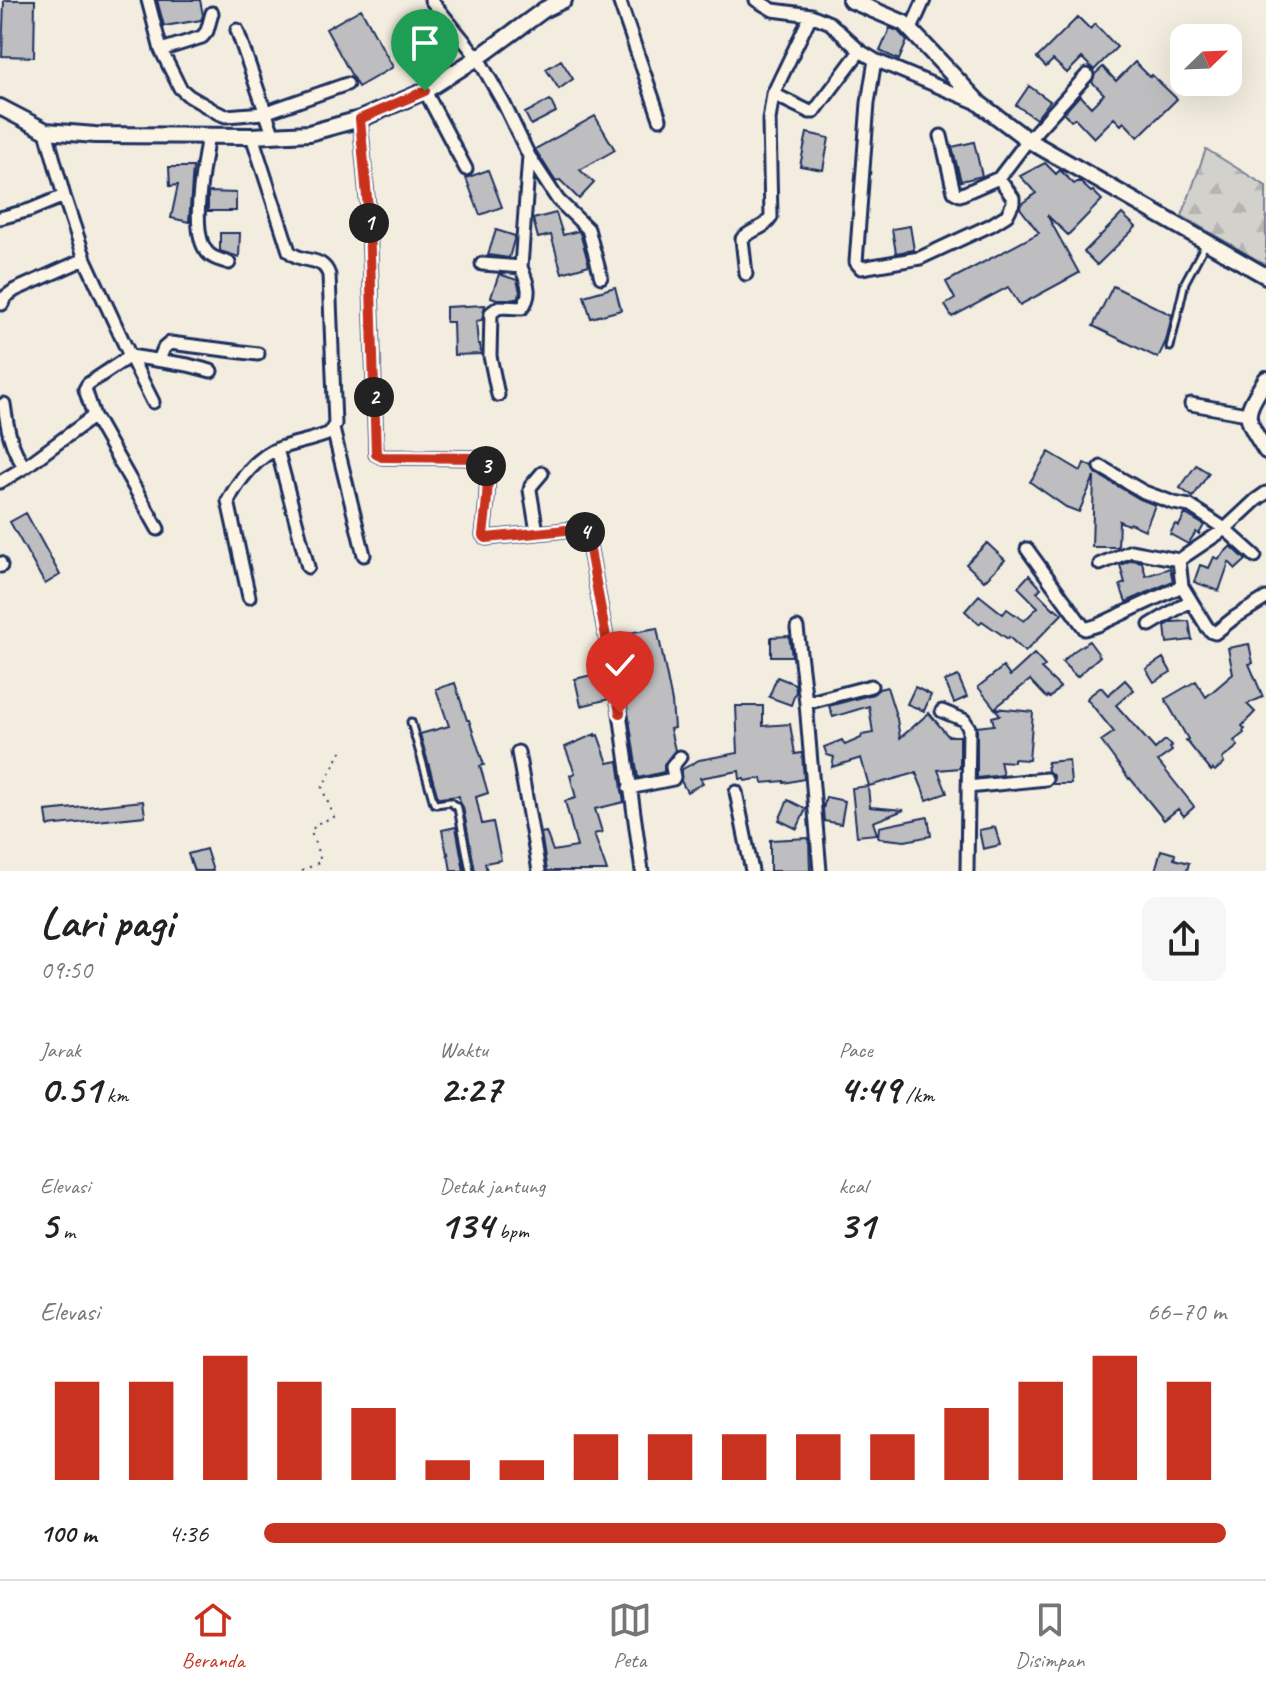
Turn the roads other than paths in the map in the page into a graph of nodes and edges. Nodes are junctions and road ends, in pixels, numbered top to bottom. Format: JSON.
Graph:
{"nodes":[{"id":1,"x":148,"y":0,"type":"edge"},
{"id":2,"x":431,"y":0,"type":"edge"},
{"id":3,"x":564,"y":0,"type":"edge"},
{"id":4,"x":619,"y":0,"type":"edge"},
{"id":5,"x":756,"y":0,"type":"edge"},
{"id":6,"x":850,"y":0,"type":"edge"},
{"id":7,"x":924,"y":0,"type":"edge"},
{"id":8,"x":541,"y":4,"type":"edge"},
{"id":9,"x":212,"y":13,"type":"dead end"},
{"id":10,"x":811,"y":15,"type":"junction"},
{"id":11,"x":911,"y":29,"type":"junction"},
{"id":12,"x":237,"y":30,"type":"dead end"},
{"id":13,"x":161,"y":50,"type":"junction"},
{"id":14,"x":860,"y":51,"type":"junction"},
{"id":15,"x":478,"y":58,"type":"junction"},
{"id":16,"x":875,"y":60,"type":"junction"},
{"id":17,"x":1087,"y":75,"type":"dead end"},
{"id":18,"x":347,"y":84,"type":"dead end"},
{"id":19,"x":425,"y":91,"type":"junction"},
{"id":20,"x":773,"y":94,"type":"junction"},
{"id":21,"x":980,"y":104,"type":"junction"},
{"id":22,"x":0,"y":107,"type":"edge"},
{"id":23,"x":264,"y":113,"type":"junction"},
{"id":24,"x":360,"y":119,"type":"junction"},
{"id":25,"x":660,"y":119,"type":"dead end"},
{"id":26,"x":46,"y":131,"type":"junction"},
{"id":27,"x":273,"y":134,"type":"junction"},
{"id":28,"x":208,"y":135,"type":"junction"},
{"id":29,"x":252,"y":136,"type":"junction"},
{"id":30,"x":941,"y":136,"type":"dead end"},
{"id":31,"x":1028,"y":140,"type":"junction"},
{"id":32,"x":529,"y":156,"type":"junction"},
{"id":33,"x":466,"y":169,"type":"dead end"},
{"id":34,"x":999,"y":178,"type":"junction"},
{"id":35,"x":64,"y":196,"type":"junction"},
{"id":36,"x":0,"y":218,"type":"edge"},
{"id":37,"x":1206,"y":242,"type":"junction"},
{"id":38,"x":85,"y":259,"type":"junction"},
{"id":39,"x":229,"y":263,"type":"dead end"},
{"id":40,"x":482,"y":264,"type":"dead end"},
{"id":41,"x":521,"y":267,"type":"junction"},
{"id":42,"x":746,"y":274,"type":"dead end"},
{"id":43,"x":1266,"y":276,"type":"edge"},
{"id":44,"x":601,"y":277,"type":"dead end"},
{"id":45,"x":2,"y":304,"type":"dead end"},
{"id":46,"x":1170,"y":347,"type":"dead end"},
{"id":47,"x":258,"y":354,"type":"dead end"},
{"id":48,"x":130,"y":356,"type":"junction"},
{"id":49,"x":159,"y":360,"type":"junction"},
{"id":50,"x":211,"y":371,"type":"dead end"},
{"id":51,"x":1266,"y":379,"type":"edge"},
{"id":52,"x":498,"y":395,"type":"dead end"},
{"id":53,"x":153,"y":402,"type":"dead end"},
{"id":54,"x":4,"y":404,"type":"dead end"},
{"id":55,"x":1191,"y":404,"type":"dead end"},
{"id":56,"x":1247,"y":414,"type":"junction"},
{"id":57,"x":94,"y":416,"type":"junction"},
{"id":58,"x":333,"y":429,"type":"junction"},
{"id":59,"x":277,"y":449,"type":"junction"},
{"id":60,"x":1266,"y":451,"type":"edge"},
{"id":61,"x":25,"y":467,"type":"junction"},
{"id":62,"x":1101,"y":467,"type":"dead end"},
{"id":63,"x":542,"y":473,"type":"dead end"},
{"id":64,"x":0,"y":482,"type":"edge"},
{"id":65,"x":1266,"y":493,"type":"edge"},
{"id":66,"x":158,"y":529,"type":"dead end"},
{"id":67,"x":1225,"y":529,"type":"junction"},
{"id":68,"x":537,"y":532,"type":"junction"},
{"id":69,"x":1027,"y":549,"type":"dead end"},
{"id":70,"x":364,"y":555,"type":"dead end"},
{"id":71,"x":1255,"y":556,"type":"dead end"},
{"id":72,"x":1179,"y":560,"type":"junction"},
{"id":73,"x":1100,"y":564,"type":"dead end"},
{"id":74,"x":308,"y":567,"type":"dead end"},
{"id":75,"x":1182,"y":586,"type":"junction"},
{"id":76,"x":249,"y":597,"type":"dead end"},
{"id":77,"x":1266,"y":598,"type":"edge"},
{"id":78,"x":1190,"y":601,"type":"junction"},
{"id":79,"x":1150,"y":625,"type":"dead end"},
{"id":80,"x":797,"y":628,"type":"dead end"},
{"id":81,"x":871,"y":686,"type":"dead end"},
{"id":82,"x":806,"y":703,"type":"junction"},
{"id":83,"x":942,"y":711,"type":"dead end"},
{"id":84,"x":411,"y":722,"type":"dead end"},
{"id":85,"x":518,"y":752,"type":"dead end"},
{"id":86,"x":680,"y":757,"type":"dead end"},
{"id":87,"x":1046,"y":779,"type":"dead end"},
{"id":88,"x":968,"y":787,"type":"junction"},
{"id":89,"x":629,"y":788,"type":"junction"},
{"id":90,"x":736,"y":792,"type":"dead end"},
{"id":91,"x":470,"y":871,"type":"edge"},
{"id":92,"x":539,"y":871,"type":"edge"},
{"id":93,"x":642,"y":871,"type":"edge"},
{"id":94,"x":752,"y":871,"type":"edge"},
{"id":95,"x":820,"y":871,"type":"edge"},
{"id":96,"x":967,"y":871,"type":"edge"}],
"edges":[{"from":1,"to":13,"type":"street"},
{"from":2,"to":15,"type":"street"},
{"from":3,"to":8,"type":"street"},
{"from":4,"to":25,"type":"street"},
{"from":5,"to":10,"type":"street"},
{"from":6,"to":11,"type":"street"},
{"from":7,"to":11,"type":"street"},
{"from":8,"to":15,"type":"street"},
{"from":9,"to":13,"type":"street"},
{"from":10,"to":14,"type":"street"},
{"from":10,"to":20,"type":"street"},
{"from":11,"to":21,"type":"street"},
{"from":12,"to":23,"type":"street"},
{"from":13,"to":23,"type":"street"},
{"from":14,"to":16,"type":"street"},
{"from":14,"to":20,"type":"street"},
{"from":15,"to":19,"type":"street"},
{"from":15,"to":32,"type":"street"},
{"from":16,"to":21,"type":"street"},
{"from":16,"to":34,"type":"street"},
{"from":17,"to":31,"type":"street"},
{"from":18,"to":23,"type":"street"},
{"from":19,"to":24,"type":"street"},
{"from":19,"to":33,"type":"street"},
{"from":20,"to":42,"type":"street"},
{"from":21,"to":31,"type":"street"},
{"from":22,"to":26,"type":"street"},
{"from":23,"to":27,"type":"street"},
{"from":24,"to":27,"type":"street"},
{"from":24,"to":68,"type":"street"},
{"from":26,"to":28,"type":"street"},
{"from":26,"to":35,"type":"street"},
{"from":27,"to":29,"type":"street"},
{"from":28,"to":29,"type":"street"},
{"from":28,"to":39,"type":"street"},
{"from":29,"to":58,"type":"street"},
{"from":30,"to":34,"type":"street"},
{"from":31,"to":34,"type":"street"},
{"from":31,"to":37,"type":"street"},
{"from":32,"to":41,"type":"street"},
{"from":32,"to":44,"type":"street"},
{"from":35,"to":36,"type":"street"},
{"from":35,"to":38,"type":"street"},
{"from":37,"to":43,"type":"street"},
{"from":37,"to":46,"type":"lane"},
{"from":38,"to":45,"type":"street"},
{"from":38,"to":48,"type":"street"},
{"from":40,"to":41,"type":"street"},
{"from":41,"to":52,"type":"street"},
{"from":47,"to":49,"type":"street"},
{"from":48,"to":49,"type":"street"},
{"from":48,"to":53,"type":"street"},
{"from":48,"to":57,"type":"street"},
{"from":49,"to":50,"type":"street"},
{"from":51,"to":56,"type":"street"},
{"from":54,"to":61,"type":"street"},
{"from":55,"to":56,"type":"street"},
{"from":56,"to":60,"type":"street"},
{"from":57,"to":61,"type":"street"},
{"from":57,"to":66,"type":"street"},
{"from":58,"to":59,"type":"street"},
{"from":58,"to":70,"type":"street"},
{"from":59,"to":74,"type":"street"},
{"from":59,"to":76,"type":"street"},
{"from":61,"to":64,"type":"street"},
{"from":62,"to":67,"type":"street"},
{"from":63,"to":68,"type":"street"},
{"from":65,"to":67,"type":"street"},
{"from":67,"to":71,"type":"street"},
{"from":67,"to":72,"type":"street"},
{"from":68,"to":89,"type":"street"},
{"from":69,"to":75,"type":"street"},
{"from":72,"to":73,"type":"street"},
{"from":72,"to":75,"type":"street"},
{"from":75,"to":78,"type":"street"},
{"from":77,"to":78,"type":"street"},
{"from":78,"to":79,"type":"street"},
{"from":80,"to":82,"type":"street"},
{"from":81,"to":82,"type":"street"},
{"from":82,"to":95,"type":"street"},
{"from":83,"to":88,"type":"street"},
{"from":84,"to":91,"type":"lane"},
{"from":85,"to":92,"type":"street"},
{"from":86,"to":89,"type":"street"},
{"from":87,"to":88,"type":"street"},
{"from":88,"to":96,"type":"street"},
{"from":89,"to":93,"type":"street"},
{"from":90,"to":94,"type":"street"}]}
